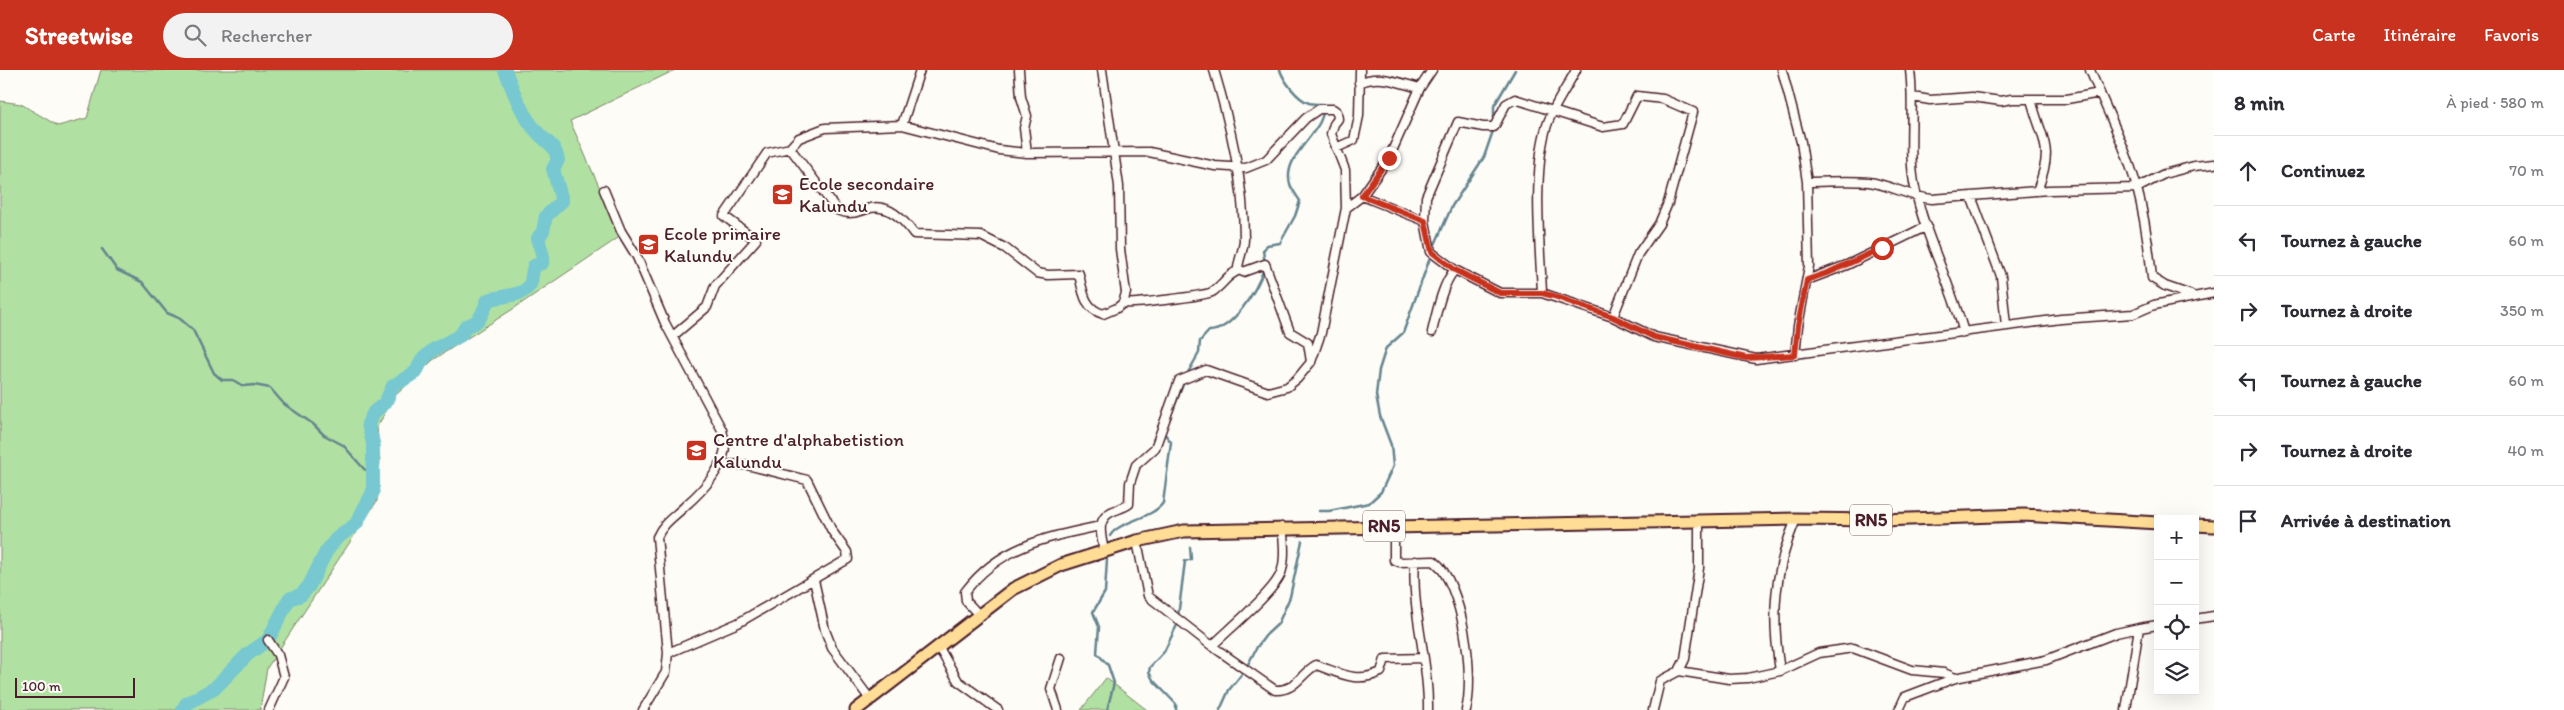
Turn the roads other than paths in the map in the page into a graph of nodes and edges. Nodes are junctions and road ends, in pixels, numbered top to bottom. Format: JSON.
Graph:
{"nodes":[{"id":1,"x":920,"y":70,"type":"edge"},
{"id":2,"x":1019,"y":70,"type":"edge"},
{"id":3,"x":1102,"y":70,"type":"edge"},
{"id":4,"x":1214,"y":70,"type":"edge"},
{"id":5,"x":1360,"y":70,"type":"edge"},
{"id":6,"x":1432,"y":70,"type":"edge"},
{"id":7,"x":1576,"y":70,"type":"edge"},
{"id":8,"x":1782,"y":70,"type":"edge"},
{"id":9,"x":1910,"y":70,"type":"edge"},
{"id":10,"x":2090,"y":70,"type":"edge"},
{"id":11,"x":1359,"y":84,"type":"junction"},
{"id":12,"x":1420,"y":88,"type":"junction"},
{"id":13,"x":2100,"y":93,"type":"junction"},
{"id":14,"x":1913,"y":97,"type":"junction"},
{"id":15,"x":2031,"y":98,"type":"junction"},
{"id":16,"x":1554,"y":113,"type":"junction"},
{"id":17,"x":902,"y":125,"type":"junction"},
{"id":18,"x":790,"y":148,"type":"junction"},
{"id":19,"x":1336,"y":148,"type":"junction"},
{"id":20,"x":1027,"y":152,"type":"junction"},
{"id":21,"x":1113,"y":152,"type":"junction"},
{"id":22,"x":2214,"y":164,"type":"edge"},
{"id":23,"x":1236,"y":168,"type":"junction"},
{"id":24,"x":1807,"y":182,"type":"junction"},
{"id":25,"x":2137,"y":188,"type":"junction"},
{"id":26,"x":604,"y":190,"type":"dead end"},
{"id":27,"x":2037,"y":191,"type":"junction"},
{"id":28,"x":1362,"y":196,"type":"junction"},
{"id":29,"x":1971,"y":196,"type":"junction"},
{"id":30,"x":1918,"y":198,"type":"junction"},
{"id":31,"x":1346,"y":208,"type":"junction"},
{"id":32,"x":1425,"y":221,"type":"junction"},
{"id":33,"x":1927,"y":226,"type":"junction"},
{"id":34,"x":1240,"y":270,"type":"junction"},
{"id":35,"x":1455,"y":270,"type":"junction"},
{"id":36,"x":1807,"y":280,"type":"junction"},
{"id":37,"x":1542,"y":293,"type":"junction"},
{"id":38,"x":2214,"y":293,"type":"edge"},
{"id":39,"x":2195,"y":296,"type":"junction"},
{"id":40,"x":1123,"y":303,"type":"junction"},
{"id":41,"x":1613,"y":317,"type":"junction"},
{"id":42,"x":2006,"y":326,"type":"junction"},
{"id":43,"x":1432,"y":332,"type":"dead end"},
{"id":44,"x":1964,"y":333,"type":"junction"},
{"id":45,"x":673,"y":336,"type":"junction"},
{"id":46,"x":1795,"y":355,"type":"junction"},
{"id":47,"x":1311,"y":362,"type":"junction"},
{"id":48,"x":719,"y":464,"type":"junction"},
{"id":49,"x":1796,"y":519,"type":"junction"},
{"id":50,"x":1699,"y":521,"type":"junction"},
{"id":51,"x":2154,"y":522,"type":"edge"},
{"id":52,"x":2199,"y":525,"type":"edge"},
{"id":53,"x":1100,"y":526,"type":"junction"},
{"id":54,"x":1394,"y":526,"type":"junction"},
{"id":55,"x":2214,"y":526,"type":"edge"},
{"id":56,"x":1282,"y":527,"type":"junction"},
{"id":57,"x":1137,"y":541,"type":"junction"},
{"id":58,"x":1104,"y":552,"type":"junction"},
{"id":59,"x":1415,"y":561,"type":"junction"},
{"id":60,"x":814,"y":580,"type":"junction"},
{"id":61,"x":980,"y":616,"type":"junction"},
{"id":62,"x":2214,"y":616,"type":"edge"},
{"id":63,"x":2199,"y":618,"type":"edge"},
{"id":64,"x":2154,"y":626,"type":"edge"},
{"id":65,"x":2139,"y":628,"type":"junction"},
{"id":66,"x":268,"y":640,"type":"dead end"},
{"id":67,"x":938,"y":646,"type":"junction"},
{"id":68,"x":1212,"y":646,"type":"junction"},
{"id":69,"x":668,"y":653,"type":"junction"},
{"id":70,"x":1061,"y":658,"type":"dead end"},
{"id":71,"x":1424,"y":658,"type":"junction"},
{"id":72,"x":1679,"y":671,"type":"junction"},
{"id":73,"x":1780,"y":671,"type":"junction"},
{"id":74,"x":1955,"y":678,"type":"junction"},
{"id":75,"x":870,"y":699,"type":"junction"},
{"id":76,"x":269,"y":710,"type":"edge"},
{"id":77,"x":643,"y":710,"type":"edge"},
{"id":78,"x":856,"y":710,"type":"edge"},
{"id":79,"x":998,"y":710,"type":"edge"},
{"id":80,"x":1058,"y":710,"type":"edge"},
{"id":81,"x":1428,"y":710,"type":"edge"},
{"id":82,"x":1466,"y":710,"type":"edge"},
{"id":83,"x":1653,"y":710,"type":"edge"},
{"id":84,"x":1899,"y":710,"type":"edge"},
{"id":85,"x":2126,"y":710,"type":"edge"}],
"edges":[{"from":1,"to":17,"type":"street"},
{"from":2,"to":20,"type":"street"},
{"from":3,"to":21,"type":"street"},
{"from":4,"to":23,"type":"street"},
{"from":5,"to":11,"type":"street"},
{"from":6,"to":12,"type":"street"},
{"from":7,"to":16,"type":"street"},
{"from":8,"to":24,"type":"street"},
{"from":9,"to":14,"type":"street"},
{"from":10,"to":13,"type":"street"},
{"from":11,"to":12,"type":"street"},
{"from":11,"to":19,"type":"street"},
{"from":12,"to":28,"type":"street"},
{"from":13,"to":15,"type":"street"},
{"from":13,"to":25,"type":"street"},
{"from":14,"to":15,"type":"street"},
{"from":14,"to":30,"type":"street"},
{"from":15,"to":27,"type":"street"},
{"from":16,"to":32,"type":"street"},
{"from":16,"to":37,"type":"street"},
{"from":16,"to":41,"type":"street"},
{"from":17,"to":18,"type":"street"},
{"from":17,"to":20,"type":"street"},
{"from":18,"to":40,"type":"street"},
{"from":18,"to":45,"type":"street"},
{"from":19,"to":23,"type":"street"},
{"from":19,"to":31,"type":"street"},
{"from":20,"to":21,"type":"street"},
{"from":21,"to":23,"type":"street"},
{"from":21,"to":40,"type":"street"},
{"from":22,"to":25,"type":"street"},
{"from":23,"to":34,"type":"street"},
{"from":24,"to":30,"type":"street"},
{"from":24,"to":36,"type":"street"},
{"from":25,"to":27,"type":"street"},
{"from":25,"to":39,"type":"street"},
{"from":26,"to":45,"type":"street"},
{"from":27,"to":29,"type":"street"},
{"from":28,"to":31,"type":"street"},
{"from":28,"to":32,"type":"street"},
{"from":29,"to":30,"type":"street"},
{"from":29,"to":42,"type":"street"},
{"from":30,"to":33,"type":"street"},
{"from":31,"to":47,"type":"street"},
{"from":32,"to":35,"type":"street"},
{"from":33,"to":36,"type":"street"},
{"from":33,"to":44,"type":"street"},
{"from":34,"to":40,"type":"street"},
{"from":34,"to":47,"type":"street"},
{"from":35,"to":37,"type":"street"},
{"from":35,"to":43,"type":"street"},
{"from":36,"to":46,"type":"street"},
{"from":37,"to":41,"type":"street"},
{"from":38,"to":39,"type":"street"},
{"from":39,"to":42,"type":"street"},
{"from":41,"to":46,"type":"street"},
{"from":42,"to":44,"type":"street"},
{"from":44,"to":46,"type":"street"},
{"from":45,"to":48,"type":"street"},
{"from":47,"to":53,"type":"street"},
{"from":48,"to":60,"type":"street"},
{"from":48,"to":69,"type":"street"},
{"from":49,"to":50,"type":"highway","number":"RN5"},
{"from":49,"to":51,"type":"highway","number":"RN5"},
{"from":49,"to":73,"type":"street"},
{"from":50,"to":54,"type":"highway","number":"RN5"},
{"from":50,"to":72,"type":"street"},
{"from":52,"to":55,"type":"highway"},
{"from":53,"to":58,"type":"street"},
{"from":53,"to":61,"type":"street"},
{"from":54,"to":56,"type":"highway","number":"RN5"},
{"from":54,"to":59,"type":"street"},
{"from":56,"to":57,"type":"highway","number":"RN5"},
{"from":56,"to":68,"type":"street"},
{"from":57,"to":58,"type":"highway","number":"RN5"},
{"from":57,"to":68,"type":"street"},
{"from":58,"to":61,"type":"highway","number":"RN5"},
{"from":59,"to":71,"type":"street"},
{"from":59,"to":82,"type":"street"},
{"from":60,"to":69,"type":"street"},
{"from":60,"to":75,"type":"street"},
{"from":61,"to":67,"type":"highway","number":"RN5"},
{"from":62,"to":63,"type":"street"},
{"from":64,"to":65,"type":"street"},
{"from":65,"to":74,"type":"street"},
{"from":65,"to":85,"type":"street"},
{"from":66,"to":76,"type":"street"},
{"from":67,"to":75,"type":"highway","number":"RN5"},
{"from":67,"to":79,"type":"street"},
{"from":68,"to":71,"type":"street"},
{"from":69,"to":77,"type":"street"},
{"from":70,"to":80,"type":"street"},
{"from":71,"to":81,"type":"street"},
{"from":72,"to":73,"type":"street"},
{"from":72,"to":83,"type":"street"},
{"from":73,"to":74,"type":"street"},
{"from":74,"to":84,"type":"street"},
{"from":75,"to":78,"type":"highway","number":"RN5"}]}
